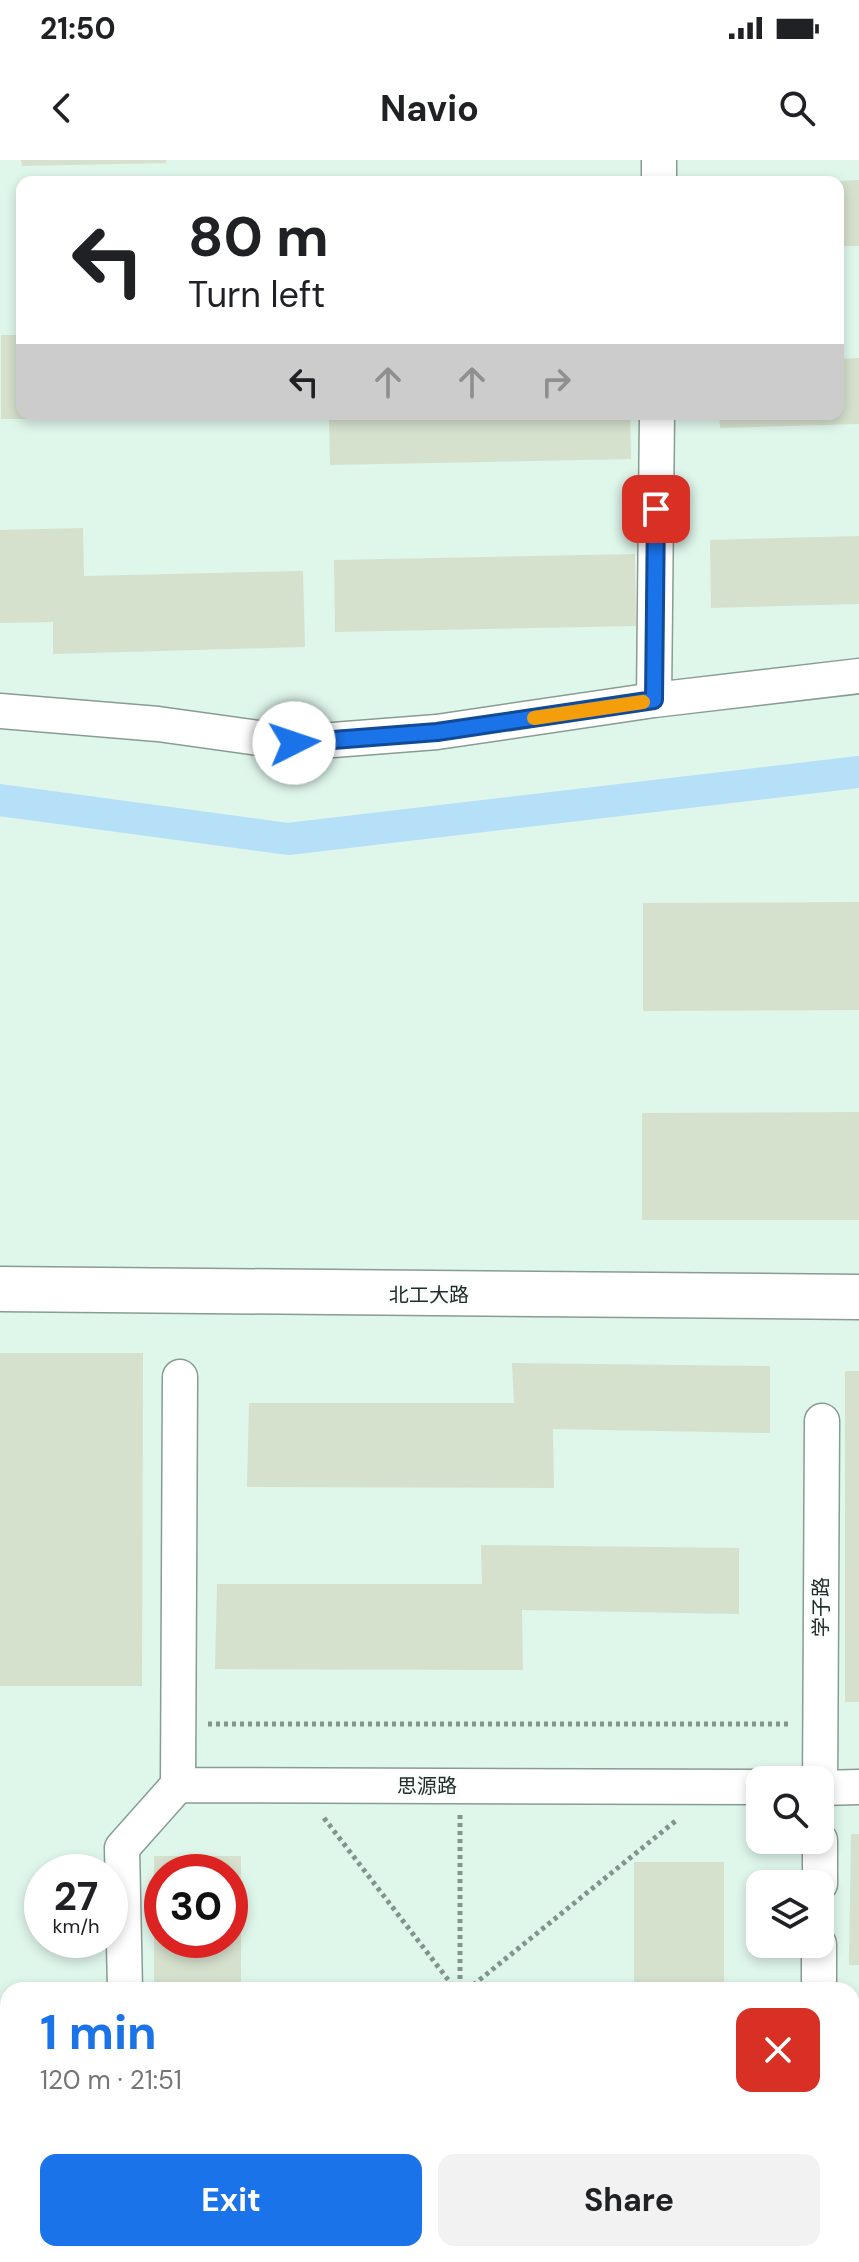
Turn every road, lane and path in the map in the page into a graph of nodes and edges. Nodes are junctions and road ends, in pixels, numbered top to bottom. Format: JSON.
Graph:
{"nodes":[{"id":1,"x":657,"y":420,"type":"edge"},
{"id":2,"x":859,"y":676,"type":"edge"},
{"id":3,"x":654,"y":700,"type":"junction"},
{"id":4,"x":0,"y":711,"type":"edge"},
{"id":5,"x":0,"y":1289,"type":"edge"},
{"id":6,"x":859,"y":1297,"type":"edge"},
{"id":7,"x":180,"y":1377,"type":"dead end"},
{"id":8,"x":822,"y":1421,"type":"dead end"},
{"id":9,"x":179,"y":1724,"type":"junction"},
{"id":10,"x":820,"y":1724,"type":"junction"},
{"id":11,"x":820,"y":1766,"type":"edge"},
{"id":12,"x":178,"y":1785,"type":"junction"},
{"id":13,"x":299,"y":1786,"type":"junction"},
{"id":14,"x":460,"y":1786,"type":"junction"},
{"id":15,"x":718,"y":1787,"type":"junction"},
{"id":16,"x":746,"y":1787,"type":"edge"},
{"id":17,"x":859,"y":1787,"type":"edge"},
{"id":18,"x":834,"y":1790,"type":"edge"},
{"id":19,"x":819,"y":1958,"type":"edge"},
{"id":20,"x":125,"y":1982,"type":"edge"},
{"id":21,"x":452,"y":1982,"type":"edge"},
{"id":22,"x":458,"y":1982,"type":"edge"},
{"id":23,"x":477,"y":1982,"type":"edge"},
{"id":24,"x":819,"y":1982,"type":"edge"}],
"edges":[{"from":1,"to":3,"type":"street"},
{"from":2,"to":3,"type":"street"},
{"from":3,"to":4,"type":"street"},
{"from":5,"to":6,"type":"street","name":"北工大路"},
{"from":7,"to":9,"type":"street"},
{"from":8,"to":10,"type":"street","name":"学子路"},
{"from":9,"to":10,"type":"path"},
{"from":9,"to":12,"type":"street"},
{"from":10,"to":11,"type":"street","name":"学子路"},
{"from":12,"to":13,"type":"street","name":"思源路"},
{"from":12,"to":20,"type":"street"},
{"from":13,"to":14,"type":"street","name":"思源路"},
{"from":13,"to":21,"type":"path"},
{"from":14,"to":15,"type":"street","name":"思源路"},
{"from":14,"to":22,"type":"path"},
{"from":15,"to":16,"type":"street","name":"思源路"},
{"from":15,"to":23,"type":"path"},
{"from":17,"to":18,"type":"street"},
{"from":19,"to":24,"type":"street"}]}
